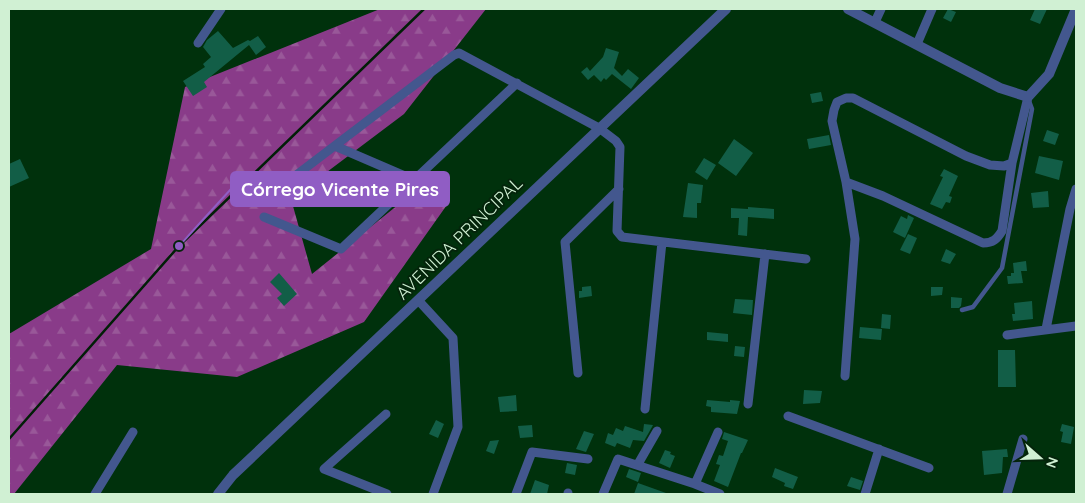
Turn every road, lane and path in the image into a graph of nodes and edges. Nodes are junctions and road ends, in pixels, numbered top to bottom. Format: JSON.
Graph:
{"nodes":[{"id":1,"x":221,"y":9,"type":"edge"},
{"id":2,"x":726,"y":9,"type":"edge"},
{"id":3,"x":848,"y":9,"type":"edge"},
{"id":4,"x":881,"y":9,"type":"edge"},
{"id":5,"x":932,"y":9,"type":"edge"},
{"id":6,"x":1076,"y":9,"type":"edge"},
{"id":7,"x":874,"y":22,"type":"junction"},
{"id":8,"x":198,"y":43,"type":"dead end"},
{"id":9,"x":917,"y":44,"type":"junction"},
{"id":10,"x":517,"y":83,"type":"junction"},
{"id":11,"x":1028,"y":97,"type":"junction"},
{"id":12,"x":599,"y":128,"type":"junction"},
{"id":13,"x":335,"y":146,"type":"junction"},
{"id":14,"x":1012,"y":163,"type":"junction"},
{"id":15,"x":295,"y":176,"type":"dead end"},
{"id":16,"x":414,"y":180,"type":"junction"},
{"id":17,"x":846,"y":182,"type":"junction"},
{"id":18,"x":619,"y":189,"type":"junction"},
{"id":19,"x":1076,"y":189,"type":"edge"},
{"id":20,"x":264,"y":217,"type":"dead end"},
{"id":21,"x":662,"y":242,"type":"junction"},
{"id":22,"x":765,"y":254,"type":"junction"},
{"id":23,"x":806,"y":259,"type":"dead end"},
{"id":24,"x":418,"y":300,"type":"junction"},
{"id":25,"x":962,"y":310,"type":"dead end"},
{"id":26,"x":1076,"y":326,"type":"edge"},
{"id":27,"x":1046,"y":329,"type":"junction"},
{"id":28,"x":1007,"y":335,"type":"dead end"},
{"id":29,"x":578,"y":373,"type":"dead end"},
{"id":30,"x":845,"y":376,"type":"dead end"},
{"id":31,"x":748,"y":404,"type":"dead end"},
{"id":32,"x":645,"y":408,"type":"dead end"},
{"id":33,"x":386,"y":414,"type":"dead end"},
{"id":34,"x":788,"y":416,"type":"dead end"},
{"id":35,"x":657,"y":430,"type":"dead end"},
{"id":36,"x":133,"y":432,"type":"dead end"},
{"id":37,"x":718,"y":432,"type":"dead end"},
{"id":38,"x":1023,"y":439,"type":"dead end"},
{"id":39,"x":879,"y":449,"type":"junction"},
{"id":40,"x":588,"y":459,"type":"dead end"},
{"id":41,"x":638,"y":464,"type":"junction"},
{"id":42,"x":930,"y":468,"type":"dead end"},
{"id":43,"x":695,"y":484,"type":"junction"},
{"id":44,"x":95,"y":494,"type":"edge"},
{"id":45,"x":218,"y":494,"type":"edge"},
{"id":46,"x":386,"y":494,"type":"edge"},
{"id":47,"x":433,"y":494,"type":"edge"},
{"id":48,"x":516,"y":494,"type":"edge"},
{"id":49,"x":602,"y":494,"type":"edge"},
{"id":50,"x":720,"y":494,"type":"edge"},
{"id":51,"x":865,"y":494,"type":"edge"},
{"id":52,"x":1007,"y":494,"type":"edge"}],
"edges":[{"from":1,"to":8,"type":"street"},
{"from":2,"to":12,"type":"street","name":"AVENIDA PRINCIPAL"},
{"from":3,"to":7,"type":"street"},
{"from":4,"to":7,"type":"street"},
{"from":5,"to":9,"type":"street"},
{"from":6,"to":11,"type":"street"},
{"from":7,"to":9,"type":"street"},
{"from":9,"to":11,"type":"street"},
{"from":10,"to":12,"type":"street"},
{"from":10,"to":13,"type":"street"},
{"from":10,"to":16,"type":"street"},
{"from":11,"to":14,"type":"street"},
{"from":11,"to":25,"type":"lane"},
{"from":12,"to":18,"type":"street"},
{"from":12,"to":24,"type":"street","name":"AVENIDA PRINCIPAL"},
{"from":13,"to":15,"type":"street"},
{"from":13,"to":16,"type":"street"},
{"from":14,"to":17,"type":"street"},
{"from":14,"to":17,"type":"street"},
{"from":16,"to":20,"type":"street"},
{"from":17,"to":30,"type":"street"},
{"from":18,"to":21,"type":"street"},
{"from":18,"to":29,"type":"street"},
{"from":19,"to":27,"type":"street"},
{"from":21,"to":22,"type":"street"},
{"from":21,"to":32,"type":"street"},
{"from":22,"to":23,"type":"street"},
{"from":22,"to":31,"type":"street"},
{"from":24,"to":45,"type":"street","name":"AVENIDA PRINCIPAL"},
{"from":24,"to":47,"type":"street"},
{"from":26,"to":27,"type":"street"},
{"from":27,"to":28,"type":"street"},
{"from":33,"to":46,"type":"street"},
{"from":34,"to":39,"type":"street"},
{"from":35,"to":41,"type":"street"},
{"from":36,"to":44,"type":"street"},
{"from":37,"to":43,"type":"street"},
{"from":38,"to":52,"type":"street"},
{"from":39,"to":42,"type":"street"},
{"from":39,"to":51,"type":"street"},
{"from":40,"to":48,"type":"street"},
{"from":41,"to":43,"type":"street"},
{"from":41,"to":49,"type":"street"},
{"from":43,"to":50,"type":"street"}]}
